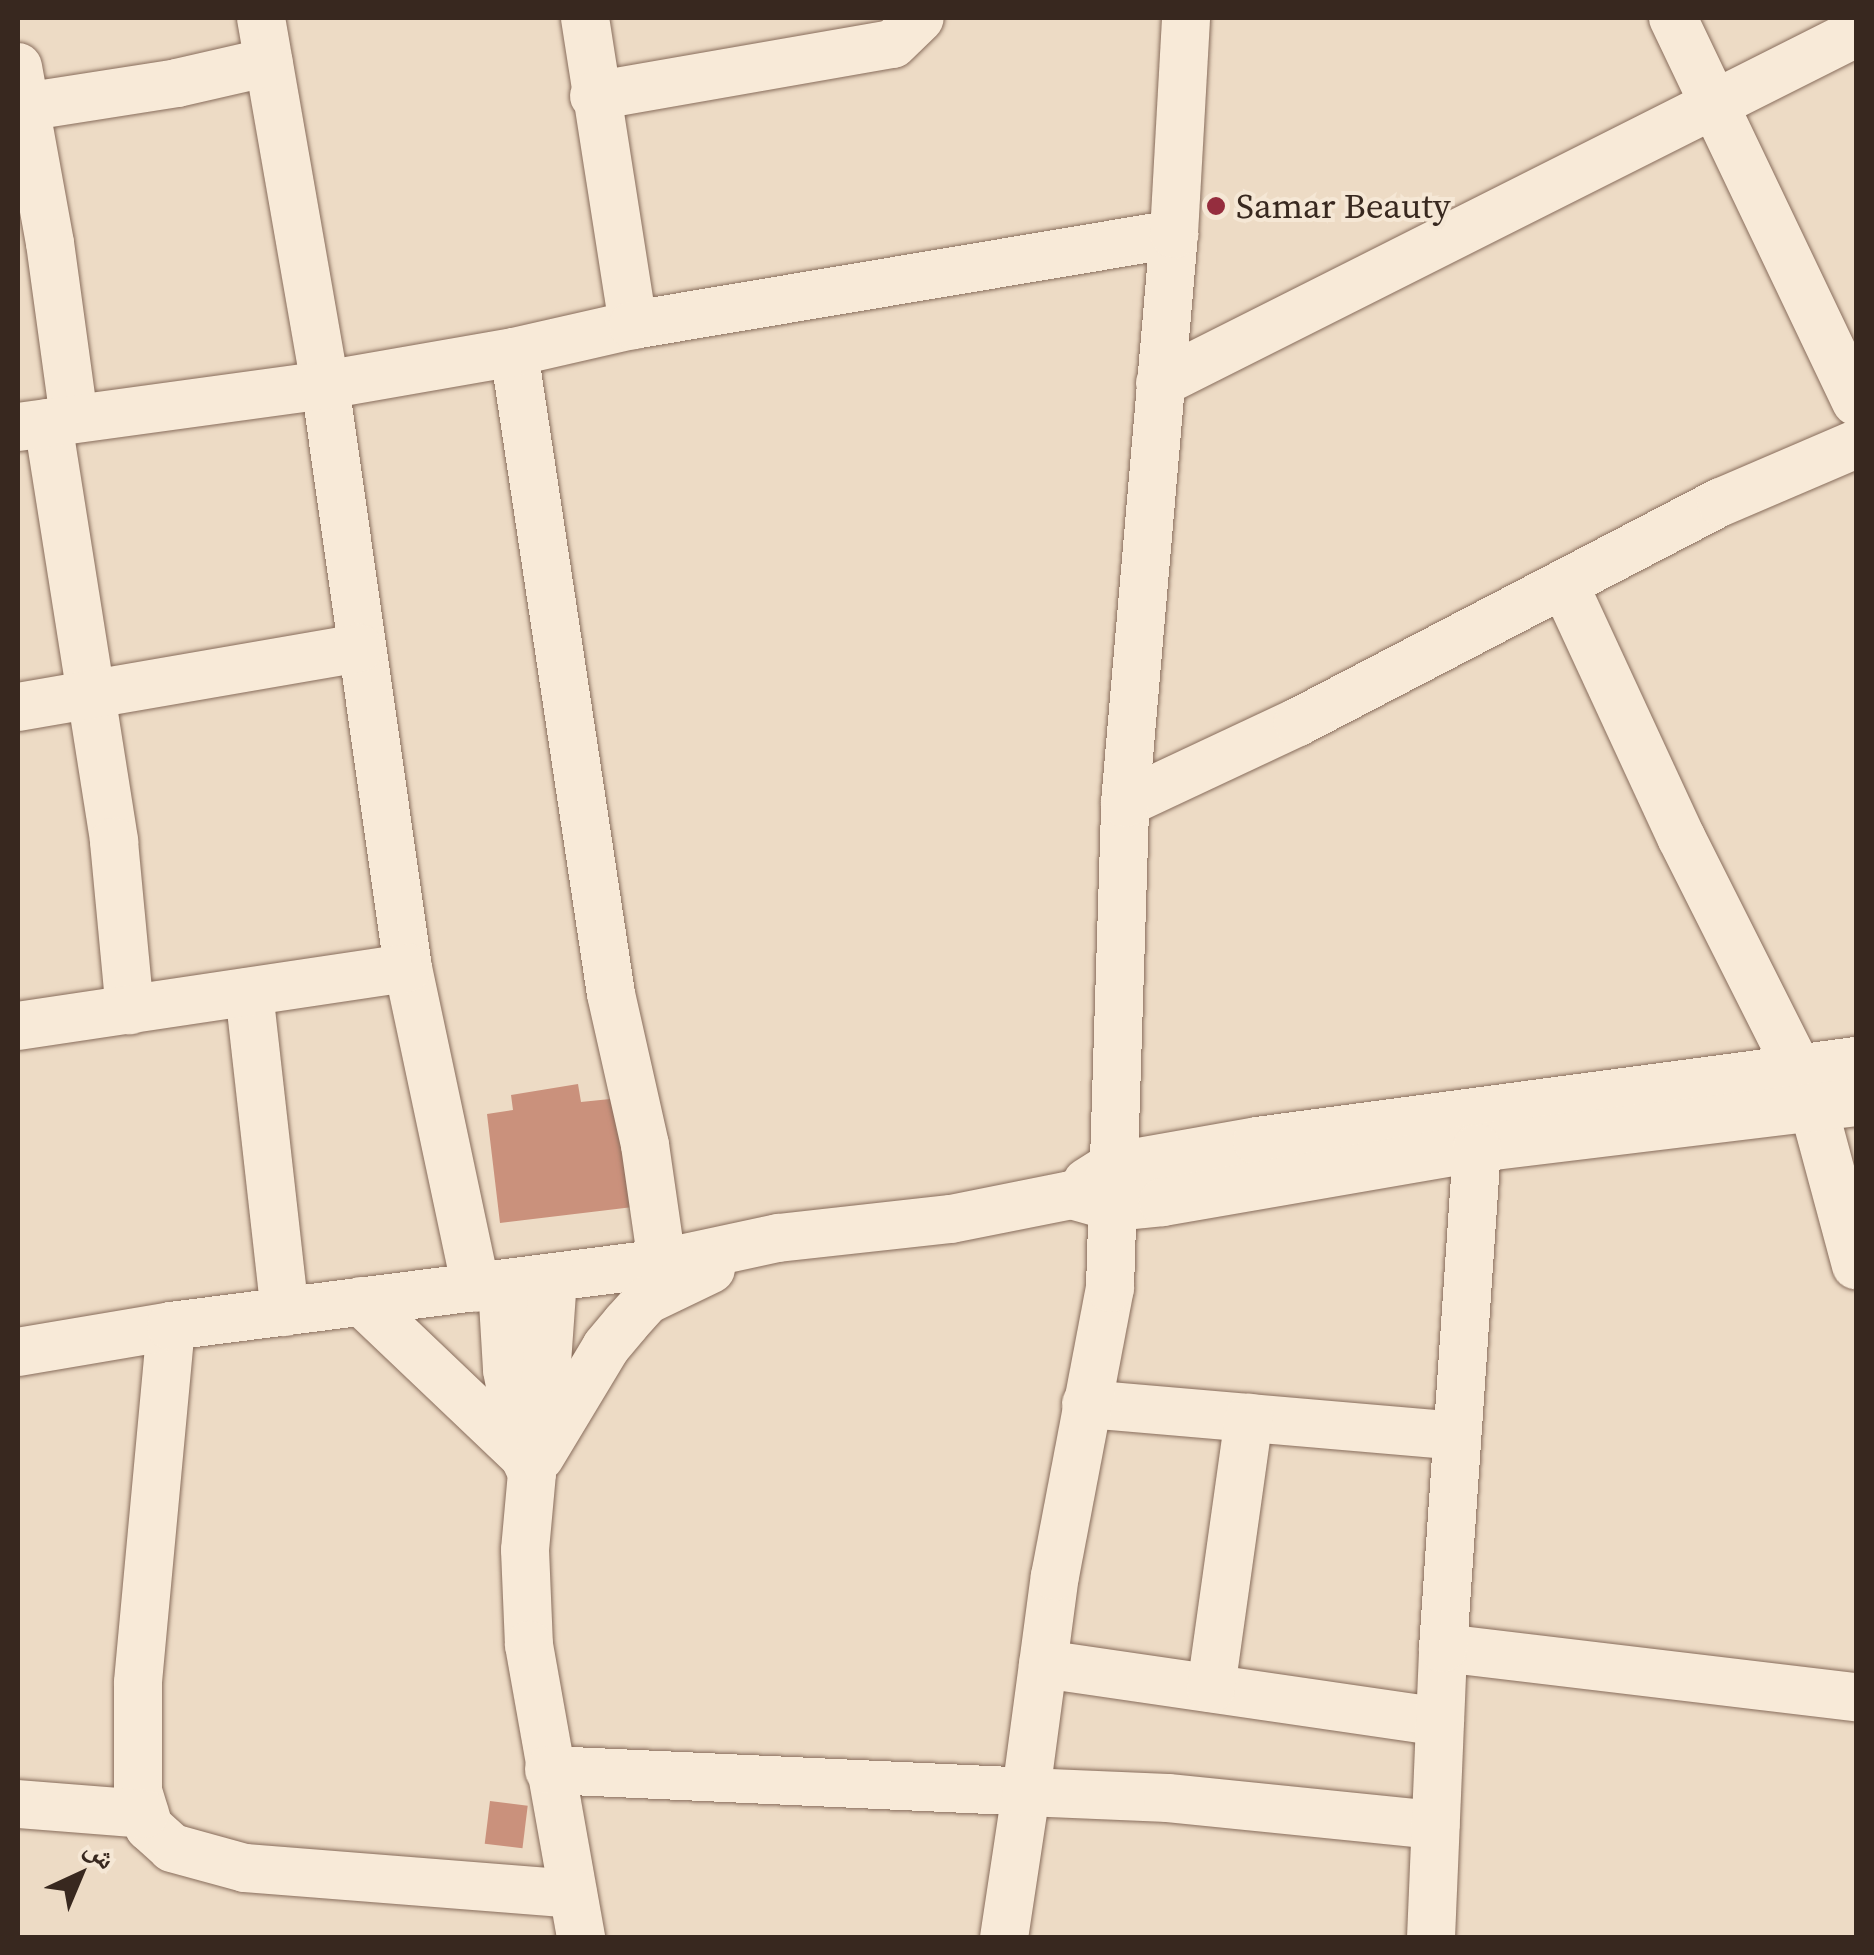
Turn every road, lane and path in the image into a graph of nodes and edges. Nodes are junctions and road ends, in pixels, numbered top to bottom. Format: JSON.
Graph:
{"nodes":[{"id":1,"x":584,"y":18,"type":"edge"},
{"id":2,"x":920,"y":18,"type":"edge"},
{"id":3,"x":1186,"y":18,"type":"edge"},
{"id":4,"x":1674,"y":18,"type":"edge"},
{"id":5,"x":1856,"y":33,"type":"edge"},
{"id":6,"x":265,"y":40,"type":"edge"},
{"id":7,"x":20,"y":94,"type":"edge"},
{"id":8,"x":594,"y":96,"type":"junction"},
{"id":9,"x":1718,"y":105,"type":"junction"},
{"id":10,"x":1174,"y":234,"type":"junction"},
{"id":11,"x":633,"y":325,"type":"junction"},
{"id":12,"x":514,"y":352,"type":"junction"},
{"id":13,"x":1160,"y":384,"type":"junction"},
{"id":14,"x":325,"y":385,"type":"junction"},
{"id":15,"x":1856,"y":402,"type":"edge"},
{"id":16,"x":47,"y":422,"type":"edge"},
{"id":17,"x":1856,"y":444,"type":"edge"},
{"id":18,"x":1564,"y":584,"type":"junction"},
{"id":19,"x":359,"y":648,"type":"junction"},
{"id":20,"x":88,"y":696,"type":"junction"},
{"id":21,"x":18,"y":708,"type":"edge"},
{"id":22,"x":1125,"y":803,"type":"junction"},
{"id":23,"x":408,"y":968,"type":"junction"},
{"id":24,"x":249,"y":992,"type":"junction"},
{"id":25,"x":130,"y":1010,"type":"junction"},
{"id":26,"x":18,"y":1026,"type":"edge"},
{"id":27,"x":1856,"y":1061,"type":"edge"},
{"id":28,"x":1822,"y":1092,"type":"edge"},
{"id":29,"x":1476,"y":1148,"type":"junction"},
{"id":30,"x":1099,"y":1190,"type":"junction"},
{"id":31,"x":778,"y":1238,"type":"junction"},
{"id":32,"x":662,"y":1262,"type":"junction"},
{"id":33,"x":1856,"y":1265,"type":"edge"},
{"id":34,"x":553,"y":1278,"type":"junction"},
{"id":35,"x":489,"y":1287,"type":"junction"},
{"id":36,"x":361,"y":1301,"type":"junction"},
{"id":37,"x":285,"y":1312,"type":"junction"},
{"id":38,"x":171,"y":1326,"type":"junction"},
{"id":39,"x":18,"y":1352,"type":"edge"},
{"id":40,"x":1086,"y":1404,"type":"junction"},
{"id":41,"x":1249,"y":1418,"type":"junction"},
{"id":42,"x":1457,"y":1436,"type":"junction"},
{"id":43,"x":532,"y":1462,"type":"junction"},
{"id":44,"x":1442,"y":1648,"type":"junction"},
{"id":45,"x":1043,"y":1664,"type":"junction"},
{"id":46,"x":1211,"y":1688,"type":"junction"},
{"id":47,"x":1853,"y":1700,"type":"edge"},
{"id":48,"x":1440,"y":1722,"type":"junction"},
{"id":49,"x":549,"y":1770,"type":"junction"},
{"id":50,"x":1026,"y":1792,"type":"junction"},
{"id":51,"x":18,"y":1804,"type":"edge"},
{"id":52,"x":145,"y":1814,"type":"junction"},
{"id":53,"x":1436,"y":1825,"type":"junction"},
{"id":54,"x":577,"y":1916,"type":"edge"},
{"id":55,"x":1004,"y":1938,"type":"edge"},
{"id":56,"x":1431,"y":1938,"type":"edge"}],
"edges":[{"from":1,"to":8,"type":"street"},
{"from":2,"to":8,"type":"street"},
{"from":3,"to":10,"type":"street"},
{"from":4,"to":9,"type":"street"},
{"from":5,"to":9,"type":"street"},
{"from":6,"to":7,"type":"street"},
{"from":6,"to":14,"type":"street"},
{"from":7,"to":16,"type":"street"},
{"from":8,"to":11,"type":"street"},
{"from":9,"to":13,"type":"street"},
{"from":9,"to":15,"type":"street"},
{"from":10,"to":11,"type":"street"},
{"from":10,"to":13,"type":"street"},
{"from":11,"to":12,"type":"street"},
{"from":12,"to":14,"type":"street"},
{"from":12,"to":32,"type":"street"},
{"from":13,"to":22,"type":"street"},
{"from":14,"to":16,"type":"street"},
{"from":14,"to":19,"type":"street"},
{"from":16,"to":20,"type":"street"},
{"from":17,"to":18,"type":"street"},
{"from":18,"to":22,"type":"street"},
{"from":18,"to":28,"type":"street"},
{"from":19,"to":20,"type":"street"},
{"from":19,"to":23,"type":"street"},
{"from":20,"to":21,"type":"street"},
{"from":20,"to":25,"type":"street"},
{"from":22,"to":30,"type":"street"},
{"from":23,"to":24,"type":"street"},
{"from":23,"to":35,"type":"street"},
{"from":24,"to":25,"type":"street"},
{"from":24,"to":37,"type":"street"},
{"from":25,"to":26,"type":"street"},
{"from":27,"to":28,"type":"street"},
{"from":28,"to":29,"type":"street"},
{"from":28,"to":30,"type":"street"},
{"from":28,"to":33,"type":"street"},
{"from":29,"to":30,"type":"street"},
{"from":29,"to":42,"type":"street"},
{"from":30,"to":31,"type":"street"},
{"from":30,"to":40,"type":"street"},
{"from":31,"to":32,"type":"street"},
{"from":31,"to":43,"type":"street"},
{"from":32,"to":34,"type":"street"},
{"from":34,"to":35,"type":"street"},
{"from":34,"to":43,"type":"street"},
{"from":35,"to":36,"type":"street"},
{"from":35,"to":43,"type":"street"},
{"from":36,"to":37,"type":"street"},
{"from":36,"to":43,"type":"street"},
{"from":37,"to":38,"type":"street"},
{"from":38,"to":39,"type":"street"},
{"from":38,"to":52,"type":"street"},
{"from":40,"to":41,"type":"street"},
{"from":40,"to":45,"type":"street"},
{"from":41,"to":42,"type":"street"},
{"from":41,"to":46,"type":"street"},
{"from":42,"to":44,"type":"street"},
{"from":43,"to":49,"type":"street"},
{"from":44,"to":47,"type":"street"},
{"from":44,"to":48,"type":"street"},
{"from":45,"to":46,"type":"street"},
{"from":45,"to":50,"type":"street"},
{"from":46,"to":48,"type":"street"},
{"from":48,"to":53,"type":"street"},
{"from":49,"to":50,"type":"street"},
{"from":49,"to":54,"type":"street"},
{"from":50,"to":53,"type":"street"},
{"from":50,"to":55,"type":"street"},
{"from":51,"to":52,"type":"street"},
{"from":52,"to":54,"type":"street"},
{"from":53,"to":56,"type":"street"}]}
